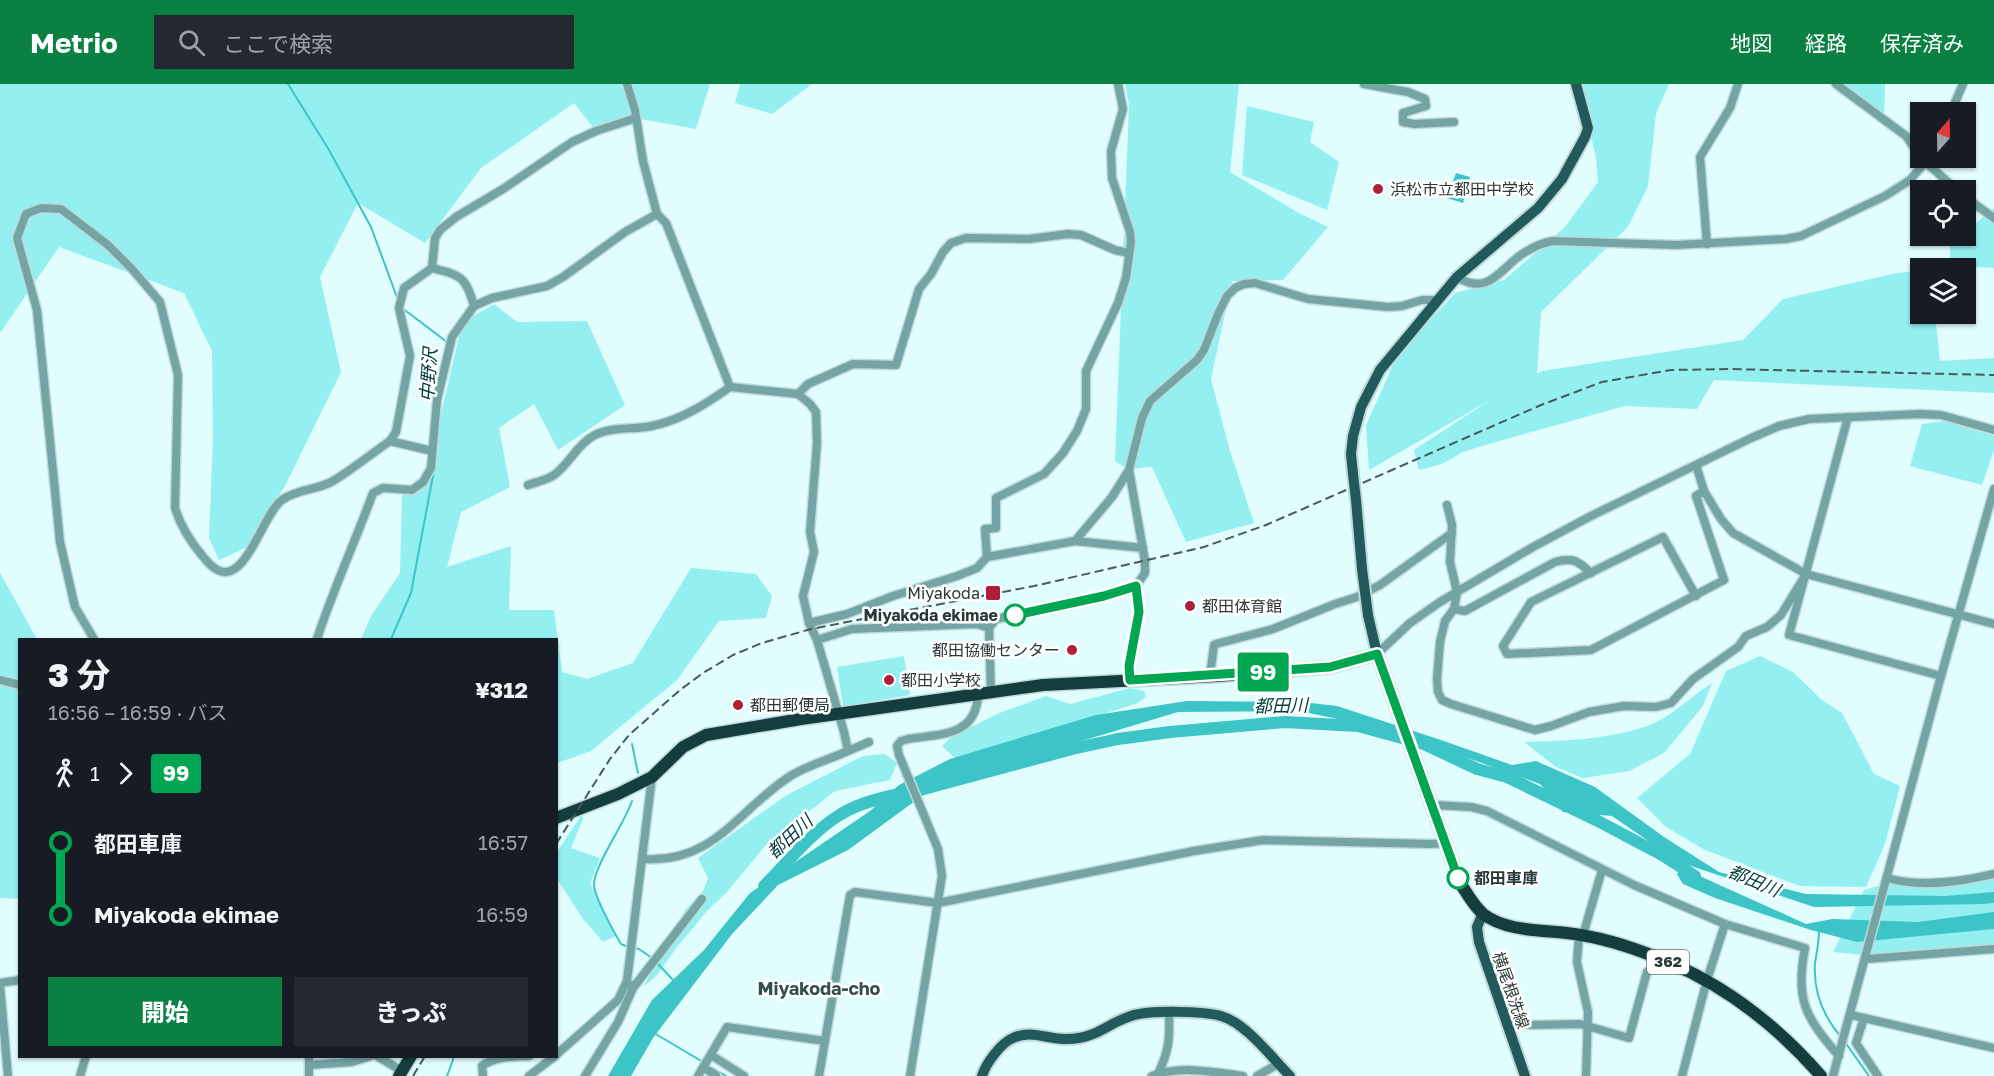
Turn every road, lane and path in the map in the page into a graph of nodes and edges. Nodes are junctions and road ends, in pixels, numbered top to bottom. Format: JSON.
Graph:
{"nodes":[{"id":1,"x":627,"y":84,"type":"edge"},
{"id":2,"x":1118,"y":84,"type":"edge"},
{"id":3,"x":1364,"y":84,"type":"edge"},
{"id":4,"x":1576,"y":84,"type":"edge"},
{"id":5,"x":1738,"y":84,"type":"edge"},
{"id":6,"x":1836,"y":84,"type":"edge"},
{"id":7,"x":1963,"y":84,"type":"edge"},
{"id":8,"x":1955,"y":102,"type":"edge"},
{"id":9,"x":636,"y":118,"type":"junction"},
{"id":10,"x":1454,"y":122,"type":"dead end"},
{"id":11,"x":1910,"y":141,"type":"edge"},
{"id":12,"x":1918,"y":168,"type":"edge"},
{"id":13,"x":1934,"y":168,"type":"edge"},
{"id":14,"x":1946,"y":180,"type":"edge"},
{"id":15,"x":1976,"y":205,"type":"edge"},
{"id":16,"x":657,"y":214,"type":"junction"},
{"id":17,"x":1994,"y":218,"type":"edge"},
{"id":18,"x":1707,"y":244,"type":"junction"},
{"id":19,"x":1128,"y":253,"type":"junction"},
{"id":20,"x":432,"y":268,"type":"junction"},
{"id":21,"x":1457,"y":277,"type":"junction"},
{"id":22,"x":1436,"y":300,"type":"junction"},
{"id":23,"x":474,"y":306,"type":"junction"},
{"id":24,"x":730,"y":387,"type":"junction"},
{"id":25,"x":798,"y":394,"type":"junction"},
{"id":26,"x":1848,"y":417,"type":"junction"},
{"id":27,"x":1994,"y":430,"type":"edge"},
{"id":28,"x":390,"y":441,"type":"junction"},
{"id":29,"x":432,"y":451,"type":"junction"},
{"id":30,"x":1696,"y":465,"type":"junction"},
{"id":31,"x":1129,"y":470,"type":"junction"},
{"id":32,"x":528,"y":485,"type":"dead end"},
{"id":33,"x":1994,"y":489,"type":"edge"},
{"id":34,"x":1704,"y":491,"type":"junction"},
{"id":35,"x":1447,"y":505,"type":"dead end"},
{"id":36,"x":1452,"y":533,"type":"junction"},
{"id":37,"x":1075,"y":541,"type":"junction"},
{"id":38,"x":1143,"y":548,"type":"junction"},
{"id":39,"x":987,"y":557,"type":"junction"},
{"id":40,"x":1591,"y":573,"type":"junction"},
{"id":41,"x":1806,"y":574,"type":"junction"},
{"id":42,"x":1136,"y":586,"type":"junction"},
{"id":43,"x":1457,"y":592,"type":"junction"},
{"id":44,"x":1696,"y":596,"type":"junction"},
{"id":45,"x":1454,"y":609,"type":"junction"},
{"id":46,"x":1958,"y":614,"type":"junction"},
{"id":47,"x":809,"y":623,"type":"junction"},
{"id":48,"x":1994,"y":624,"type":"edge"},
{"id":49,"x":989,"y":628,"type":"junction"},
{"id":50,"x":93,"y":638,"type":"edge"},
{"id":51,"x":317,"y":638,"type":"edge"},
{"id":52,"x":817,"y":640,"type":"junction"},
{"id":53,"x":1377,"y":654,"type":"junction"},
{"id":54,"x":1210,"y":676,"type":"junction"},
{"id":55,"x":1941,"y":676,"type":"junction"},
{"id":56,"x":0,"y":680,"type":"edge"},
{"id":57,"x":1130,"y":680,"type":"junction"},
{"id":58,"x":18,"y":684,"type":"edge"},
{"id":59,"x":991,"y":693,"type":"junction"},
{"id":60,"x":978,"y":696,"type":"junction"},
{"id":61,"x":838,"y":714,"type":"junction"},
{"id":62,"x":870,"y":742,"type":"dead end"},
{"id":63,"x":848,"y":751,"type":"junction"},
{"id":64,"x":652,"y":777,"type":"junction"},
{"id":65,"x":1433,"y":805,"type":"junction"},
{"id":66,"x":558,"y":817,"type":"edge"},
{"id":67,"x":1445,"y":843,"type":"junction"},
{"id":68,"x":643,"y":860,"type":"junction"},
{"id":69,"x":1602,"y":870,"type":"junction"},
{"id":70,"x":1994,"y":874,"type":"edge"},
{"id":71,"x":1887,"y":879,"type":"junction"},
{"id":72,"x":702,"y":899,"type":"dead end"},
{"id":73,"x":938,"y":903,"type":"junction"},
{"id":74,"x":1483,"y":914,"type":"junction"},
{"id":75,"x":1725,"y":924,"type":"junction"},
{"id":76,"x":1581,"y":935,"type":"junction"},
{"id":77,"x":1994,"y":949,"type":"edge"},
{"id":78,"x":1866,"y":957,"type":"junction"},
{"id":79,"x":1647,"y":972,"type":"dead end"},
{"id":80,"x":18,"y":980,"type":"edge"},
{"id":81,"x":1707,"y":980,"type":"junction"},
{"id":82,"x":627,"y":981,"type":"junction"},
{"id":83,"x":0,"y":984,"type":"edge"},
{"id":84,"x":633,"y":988,"type":"junction"},
{"id":85,"x":1169,"y":1013,"type":"junction"},
{"id":86,"x":1851,"y":1014,"type":"junction"},
{"id":87,"x":1864,"y":1018,"type":"junction"},
{"id":88,"x":1506,"y":1021,"type":"junction"},
{"id":89,"x":1588,"y":1026,"type":"junction"},
{"id":90,"x":825,"y":1041,"type":"junction"},
{"id":91,"x":1994,"y":1048,"type":"edge"},
{"id":92,"x":558,"y":1052,"type":"edge"},
{"id":93,"x":1840,"y":1052,"type":"junction"},
{"id":94,"x":710,"y":1056,"type":"junction"},
{"id":95,"x":85,"y":1058,"type":"edge"},
{"id":96,"x":365,"y":1058,"type":"edge"},
{"id":97,"x":380,"y":1058,"type":"edge"},
{"id":98,"x":410,"y":1058,"type":"edge"},
{"id":99,"x":504,"y":1058,"type":"edge"},
{"id":100,"x":551,"y":1058,"type":"edge"},
{"id":101,"x":309,"y":1060,"type":"edge"},
{"id":102,"x":1278,"y":1064,"type":"junction"},
{"id":103,"x":704,"y":1068,"type":"junction"},
{"id":104,"x":400,"y":1073,"type":"edge"},
{"id":105,"x":1154,"y":1075,"type":"edge"},
{"id":106,"x":8,"y":1076,"type":"edge"},
{"id":107,"x":80,"y":1076,"type":"edge"},
{"id":108,"x":309,"y":1076,"type":"edge"},
{"id":109,"x":483,"y":1076,"type":"edge"},
{"id":110,"x":529,"y":1076,"type":"edge"},
{"id":111,"x":585,"y":1076,"type":"edge"},
{"id":112,"x":698,"y":1076,"type":"edge"},
{"id":113,"x":716,"y":1076,"type":"edge"},
{"id":114,"x":744,"y":1076,"type":"edge"},
{"id":115,"x":819,"y":1076,"type":"edge"},
{"id":116,"x":910,"y":1076,"type":"edge"},
{"id":117,"x":982,"y":1076,"type":"edge"},
{"id":118,"x":1243,"y":1076,"type":"edge"},
{"id":119,"x":1257,"y":1076,"type":"edge"},
{"id":120,"x":1290,"y":1076,"type":"edge"},
{"id":121,"x":1525,"y":1076,"type":"edge"},
{"id":122,"x":1586,"y":1076,"type":"edge"},
{"id":123,"x":1682,"y":1076,"type":"edge"},
{"id":124,"x":1821,"y":1076,"type":"edge"},
{"id":125,"x":1833,"y":1076,"type":"edge"},
{"id":126,"x":1878,"y":1076,"type":"edge"}],
"edges":[{"from":1,"to":9,"type":"street"},
{"from":2,"to":19,"type":"street"},
{"from":3,"to":10,"type":"street"},
{"from":4,"to":21,"type":"main road"},
{"from":5,"to":18,"type":"street"},
{"from":6,"to":11,"type":"street"},
{"from":7,"to":8,"type":"street"},
{"from":9,"to":16,"type":"street"},
{"from":9,"to":20,"type":"street"},
{"from":12,"to":18,"type":"street"},
{"from":13,"to":14,"type":"street"},
{"from":15,"to":17,"type":"street"},
{"from":16,"to":23,"type":"street"},
{"from":16,"to":24,"type":"street"},
{"from":18,"to":21,"type":"street"},
{"from":19,"to":25,"type":"street"},
{"from":19,"to":39,"type":"street"},
{"from":20,"to":23,"type":"street"},
{"from":20,"to":28,"type":"street"},
{"from":21,"to":22,"type":"main road"},
{"from":22,"to":31,"type":"street"},
{"from":22,"to":53,"type":"main road","bridge":true},
{"from":23,"to":29,"type":"street"},
{"from":24,"to":25,"type":"street"},
{"from":24,"to":32,"type":"street"},
{"from":25,"to":47,"type":"street"},
{"from":26,"to":27,"type":"street"},
{"from":26,"to":30,"type":"street"},
{"from":26,"to":41,"type":"street"},
{"from":28,"to":29,"type":"street"},
{"from":28,"to":50,"type":"street"},
{"from":29,"to":51,"type":"street"},
{"from":30,"to":34,"type":"street"},
{"from":30,"to":43,"type":"street"},
{"from":31,"to":37,"type":"street"},
{"from":31,"to":38,"type":"street"},
{"from":33,"to":46,"type":"street"},
{"from":34,"to":41,"type":"street"},
{"from":34,"to":44,"type":"street"},
{"from":35,"to":36,"type":"street"},
{"from":36,"to":43,"type":"street"},
{"from":36,"to":54,"type":"street"},
{"from":37,"to":38,"type":"street"},
{"from":37,"to":39,"type":"street"},
{"from":38,"to":42,"type":"street"},
{"from":39,"to":47,"type":"street"},
{"from":40,"to":44,"type":"street"},
{"from":40,"to":44,"type":"street"},
{"from":40,"to":45,"type":"street"},
{"from":41,"to":45,"type":"street"},
{"from":41,"to":46,"type":"street"},
{"from":41,"to":55,"type":"street"},
{"from":42,"to":49,"type":"street"},
{"from":42,"to":57,"type":"street"},
{"from":43,"to":45,"type":"street"},
{"from":43,"to":53,"type":"street"},
{"from":46,"to":48,"type":"street"},
{"from":46,"to":55,"type":"street"},
{"from":47,"to":52,"type":"street"},
{"from":49,"to":52,"type":"street"},
{"from":49,"to":59,"type":"street"},
{"from":52,"to":61,"type":"street"},
{"from":53,"to":54,"type":"highway"},
{"from":53,"to":65,"type":"highway"},
{"from":54,"to":57,"type":"highway"},
{"from":55,"to":71,"type":"street"},
{"from":56,"to":58,"type":"street"},
{"from":57,"to":59,"type":"highway"},
{"from":59,"to":60,"type":"highway"},
{"from":60,"to":61,"type":"highway"},
{"from":60,"to":73,"type":"street"},
{"from":61,"to":63,"type":"street"},
{"from":61,"to":64,"type":"highway"},
{"from":62,"to":63,"type":"street"},
{"from":63,"to":68,"type":"street"},
{"from":64,"to":66,"type":"highway"},
{"from":64,"to":68,"type":"street"},
{"from":65,"to":67,"type":"highway"},
{"from":65,"to":69,"type":"street"},
{"from":67,"to":73,"type":"street"},
{"from":67,"to":74,"type":"highway"},
{"from":68,"to":82,"type":"street"},
{"from":69,"to":75,"type":"street"},
{"from":69,"to":76,"type":"street"},
{"from":70,"to":71,"type":"street"},
{"from":71,"to":78,"type":"street"},
{"from":72,"to":84,"type":"street"},
{"from":73,"to":90,"type":"street"},
{"from":73,"to":116,"type":"street"},
{"from":74,"to":76,"type":"highway","number":"362"},
{"from":74,"to":88,"type":"main road","name":"横尾根洗線"},
{"from":75,"to":81,"type":"street"},
{"from":75,"to":93,"type":"street"},
{"from":76,"to":81,"type":"highway","number":"362"},
{"from":76,"to":89,"type":"street"},
{"from":77,"to":78,"type":"street"},
{"from":78,"to":86,"type":"street"},
{"from":79,"to":89,"type":"street"},
{"from":80,"to":83,"type":"street"},
{"from":81,"to":123,"type":"street"},
{"from":81,"to":124,"type":"highway","number":"362"},
{"from":82,"to":84,"type":"street"},
{"from":82,"to":92,"type":"street"},
{"from":83,"to":106,"type":"street"},
{"from":84,"to":111,"type":"street"},
{"from":85,"to":102,"type":"main road"},
{"from":85,"to":105,"type":"street"},
{"from":85,"to":117,"type":"main road"},
{"from":86,"to":87,"type":"street"},
{"from":86,"to":93,"type":"street"},
{"from":87,"to":91,"type":"street"},
{"from":87,"to":126,"type":"street"},
{"from":88,"to":89,"type":"street"},
{"from":88,"to":121,"type":"main road","name":"横尾根洗線"},
{"from":89,"to":122,"type":"street"},
{"from":90,"to":94,"type":"street"},
{"from":90,"to":115,"type":"street"},
{"from":93,"to":125,"type":"street"},
{"from":94,"to":103,"type":"street"},
{"from":94,"to":114,"type":"street"},
{"from":95,"to":107,"type":"street"},
{"from":96,"to":101,"type":"street"},
{"from":97,"to":104,"type":"street"},
{"from":98,"to":104,"type":"highway"},
{"from":99,"to":109,"type":"street"},
{"from":100,"to":110,"type":"street"},
{"from":101,"to":108,"type":"street"},
{"from":102,"to":119,"type":"street"},
{"from":102,"to":120,"type":"main road"},
{"from":103,"to":112,"type":"street"},
{"from":103,"to":113,"type":"street"},
{"from":105,"to":118,"type":"street"}]}
